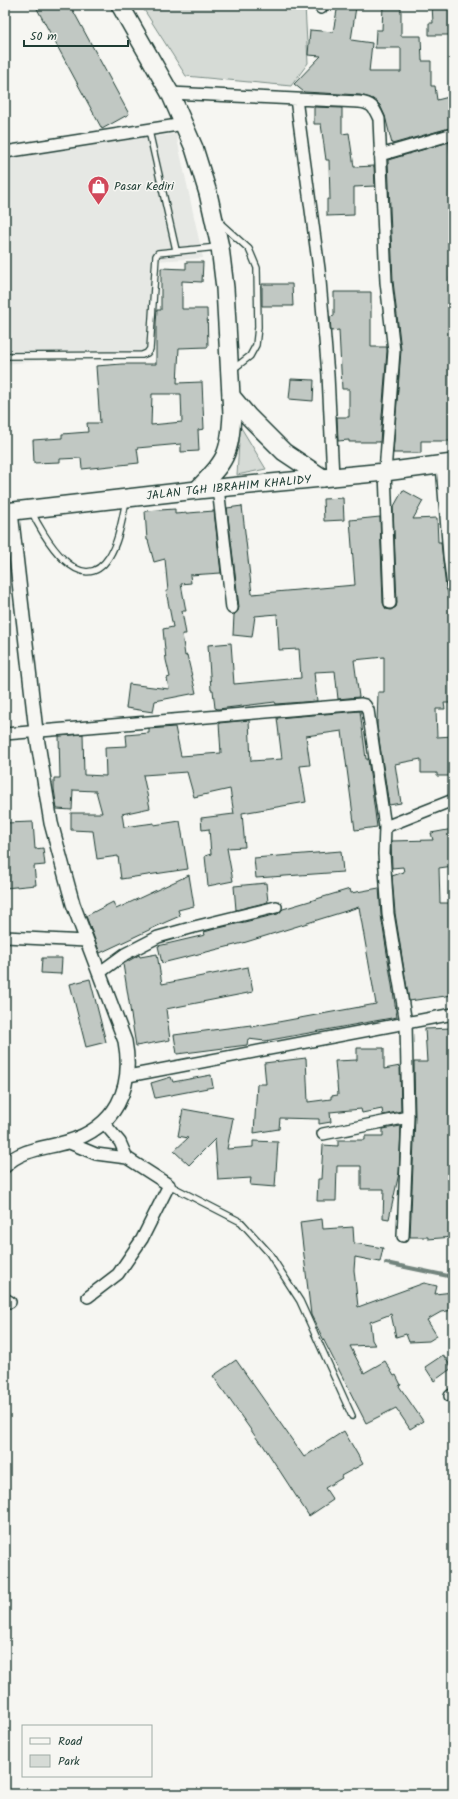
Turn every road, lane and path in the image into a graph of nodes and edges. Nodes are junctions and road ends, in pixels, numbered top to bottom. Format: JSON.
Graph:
{"nodes":[{"id":1,"x":120,"y":5,"type":"edge"},
{"id":2,"x":170,"y":93,"type":"junction"},
{"id":3,"x":296,"y":98,"type":"junction"},
{"id":4,"x":184,"y":124,"type":"junction"},
{"id":5,"x":149,"y":131,"type":"junction"},
{"id":6,"x":453,"y":134,"type":"edge"},
{"id":7,"x":6,"y":149,"type":"edge"},
{"id":8,"x":380,"y":155,"type":"junction"},
{"id":9,"x":214,"y":218,"type":"junction"},
{"id":10,"x":220,"y":246,"type":"junction"},
{"id":11,"x":176,"y":250,"type":"junction"},
{"id":12,"x":5,"y":356,"type":"edge"},
{"id":13,"x":229,"y":372,"type":"junction"},
{"id":14,"x":231,"y":396,"type":"junction"},
{"id":15,"x":448,"y":464,"type":"edge"},
{"id":16,"x":385,"y":472,"type":"junction"},
{"id":17,"x":328,"y":477,"type":"junction"},
{"id":18,"x":218,"y":488,"type":"junction"},
{"id":19,"x":197,"y":490,"type":"junction"},
{"id":20,"x":127,"y":498,"type":"junction"},
{"id":21,"x":31,"y":509,"type":"junction"},
{"id":22,"x":8,"y":512,"type":"edge"},
{"id":23,"x":453,"y":587,"type":"edge"},
{"id":24,"x":390,"y":603,"type":"dead end"},
{"id":25,"x":232,"y":608,"type":"dead end"},
{"id":26,"x":36,"y":731,"type":"junction"},
{"id":27,"x":5,"y":734,"type":"edge"},
{"id":28,"x":453,"y":800,"type":"edge"},
{"id":29,"x":385,"y":827,"type":"junction"},
{"id":30,"x":276,"y":907,"type":"dead end"},
{"id":31,"x":5,"y":937,"type":"edge"},
{"id":32,"x":86,"y":940,"type":"junction"},
{"id":33,"x":99,"y":973,"type":"junction"},
{"id":34,"x":453,"y":1014,"type":"edge"},
{"id":35,"x":406,"y":1023,"type":"junction"},
{"id":36,"x":128,"y":1076,"type":"junction"},
{"id":37,"x":408,"y":1117,"type":"junction"},
{"id":38,"x":107,"y":1119,"type":"junction"},
{"id":39,"x":323,"y":1134,"type":"dead end"},
{"id":40,"x":68,"y":1142,"type":"junction"},
{"id":41,"x":127,"y":1158,"type":"junction"},
{"id":42,"x":5,"y":1166,"type":"edge"},
{"id":43,"x":169,"y":1185,"type":"junction"},
{"id":44,"x":404,"y":1236,"type":"dead end"},
{"id":45,"x":88,"y":1297,"type":"dead end"},
{"id":46,"x":352,"y":1416,"type":"dead end"}],
"edges":[{"from":1,"to":2,"type":"main road"},
{"from":2,"to":3,"type":"street"},
{"from":2,"to":4,"type":"main road"},
{"from":3,"to":8,"type":"street"},
{"from":3,"to":17,"type":"street"},
{"from":4,"to":5,"type":"street"},
{"from":4,"to":9,"type":"main road"},
{"from":5,"to":7,"type":"street"},
{"from":5,"to":11,"type":"lane"},
{"from":6,"to":8,"type":"street"},
{"from":8,"to":16,"type":"street"},
{"from":9,"to":10,"type":"main road"},
{"from":9,"to":13,"type":"lane"},
{"from":10,"to":11,"type":"lane"},
{"from":10,"to":13,"type":"main road"},
{"from":11,"to":12,"type":"lane"},
{"from":13,"to":14,"type":"main road"},
{"from":14,"to":17,"type":"main road"},
{"from":14,"to":19,"type":"main road"},
{"from":15,"to":16,"type":"main road","name":"JALAN TGH IBRAHIM KHALIDY"},
{"from":15,"to":23,"type":"street"},
{"from":16,"to":17,"type":"main road","name":"JALAN TGH IBRAHIM KHALIDY"},
{"from":16,"to":24,"type":"street"},
{"from":17,"to":18,"type":"main road","name":"JALAN TGH IBRAHIM KHALIDY"},
{"from":18,"to":19,"type":"main road","name":"JALAN TGH IBRAHIM KHALIDY"},
{"from":18,"to":25,"type":"street"},
{"from":19,"to":20,"type":"main road","name":"JALAN TGH IBRAHIM KHALIDY"},
{"from":20,"to":21,"type":"main road","name":"JALAN TGH IBRAHIM KHALIDY"},
{"from":20,"to":21,"type":"lane"},
{"from":21,"to":22,"type":"main road","name":"JALAN TGH IBRAHIM KHALIDY"},
{"from":22,"to":26,"type":"street"},
{"from":26,"to":27,"type":"street"},
{"from":26,"to":29,"type":"street"},
{"from":26,"to":32,"type":"street"},
{"from":28,"to":29,"type":"street"},
{"from":29,"to":35,"type":"street"},
{"from":30,"to":33,"type":"street"},
{"from":31,"to":32,"type":"street"},
{"from":32,"to":33,"type":"street"},
{"from":33,"to":36,"type":"street"},
{"from":34,"to":35,"type":"street"},
{"from":35,"to":36,"type":"street"},
{"from":35,"to":37,"type":"street"},
{"from":36,"to":38,"type":"street"},
{"from":37,"to":39,"type":"street"},
{"from":37,"to":44,"type":"street"},
{"from":38,"to":40,"type":"street"},
{"from":38,"to":41,"type":"street"},
{"from":40,"to":41,"type":"street"},
{"from":40,"to":42,"type":"street"},
{"from":41,"to":43,"type":"street"},
{"from":43,"to":45,"type":"street"},
{"from":43,"to":46,"type":"lane"}]}
